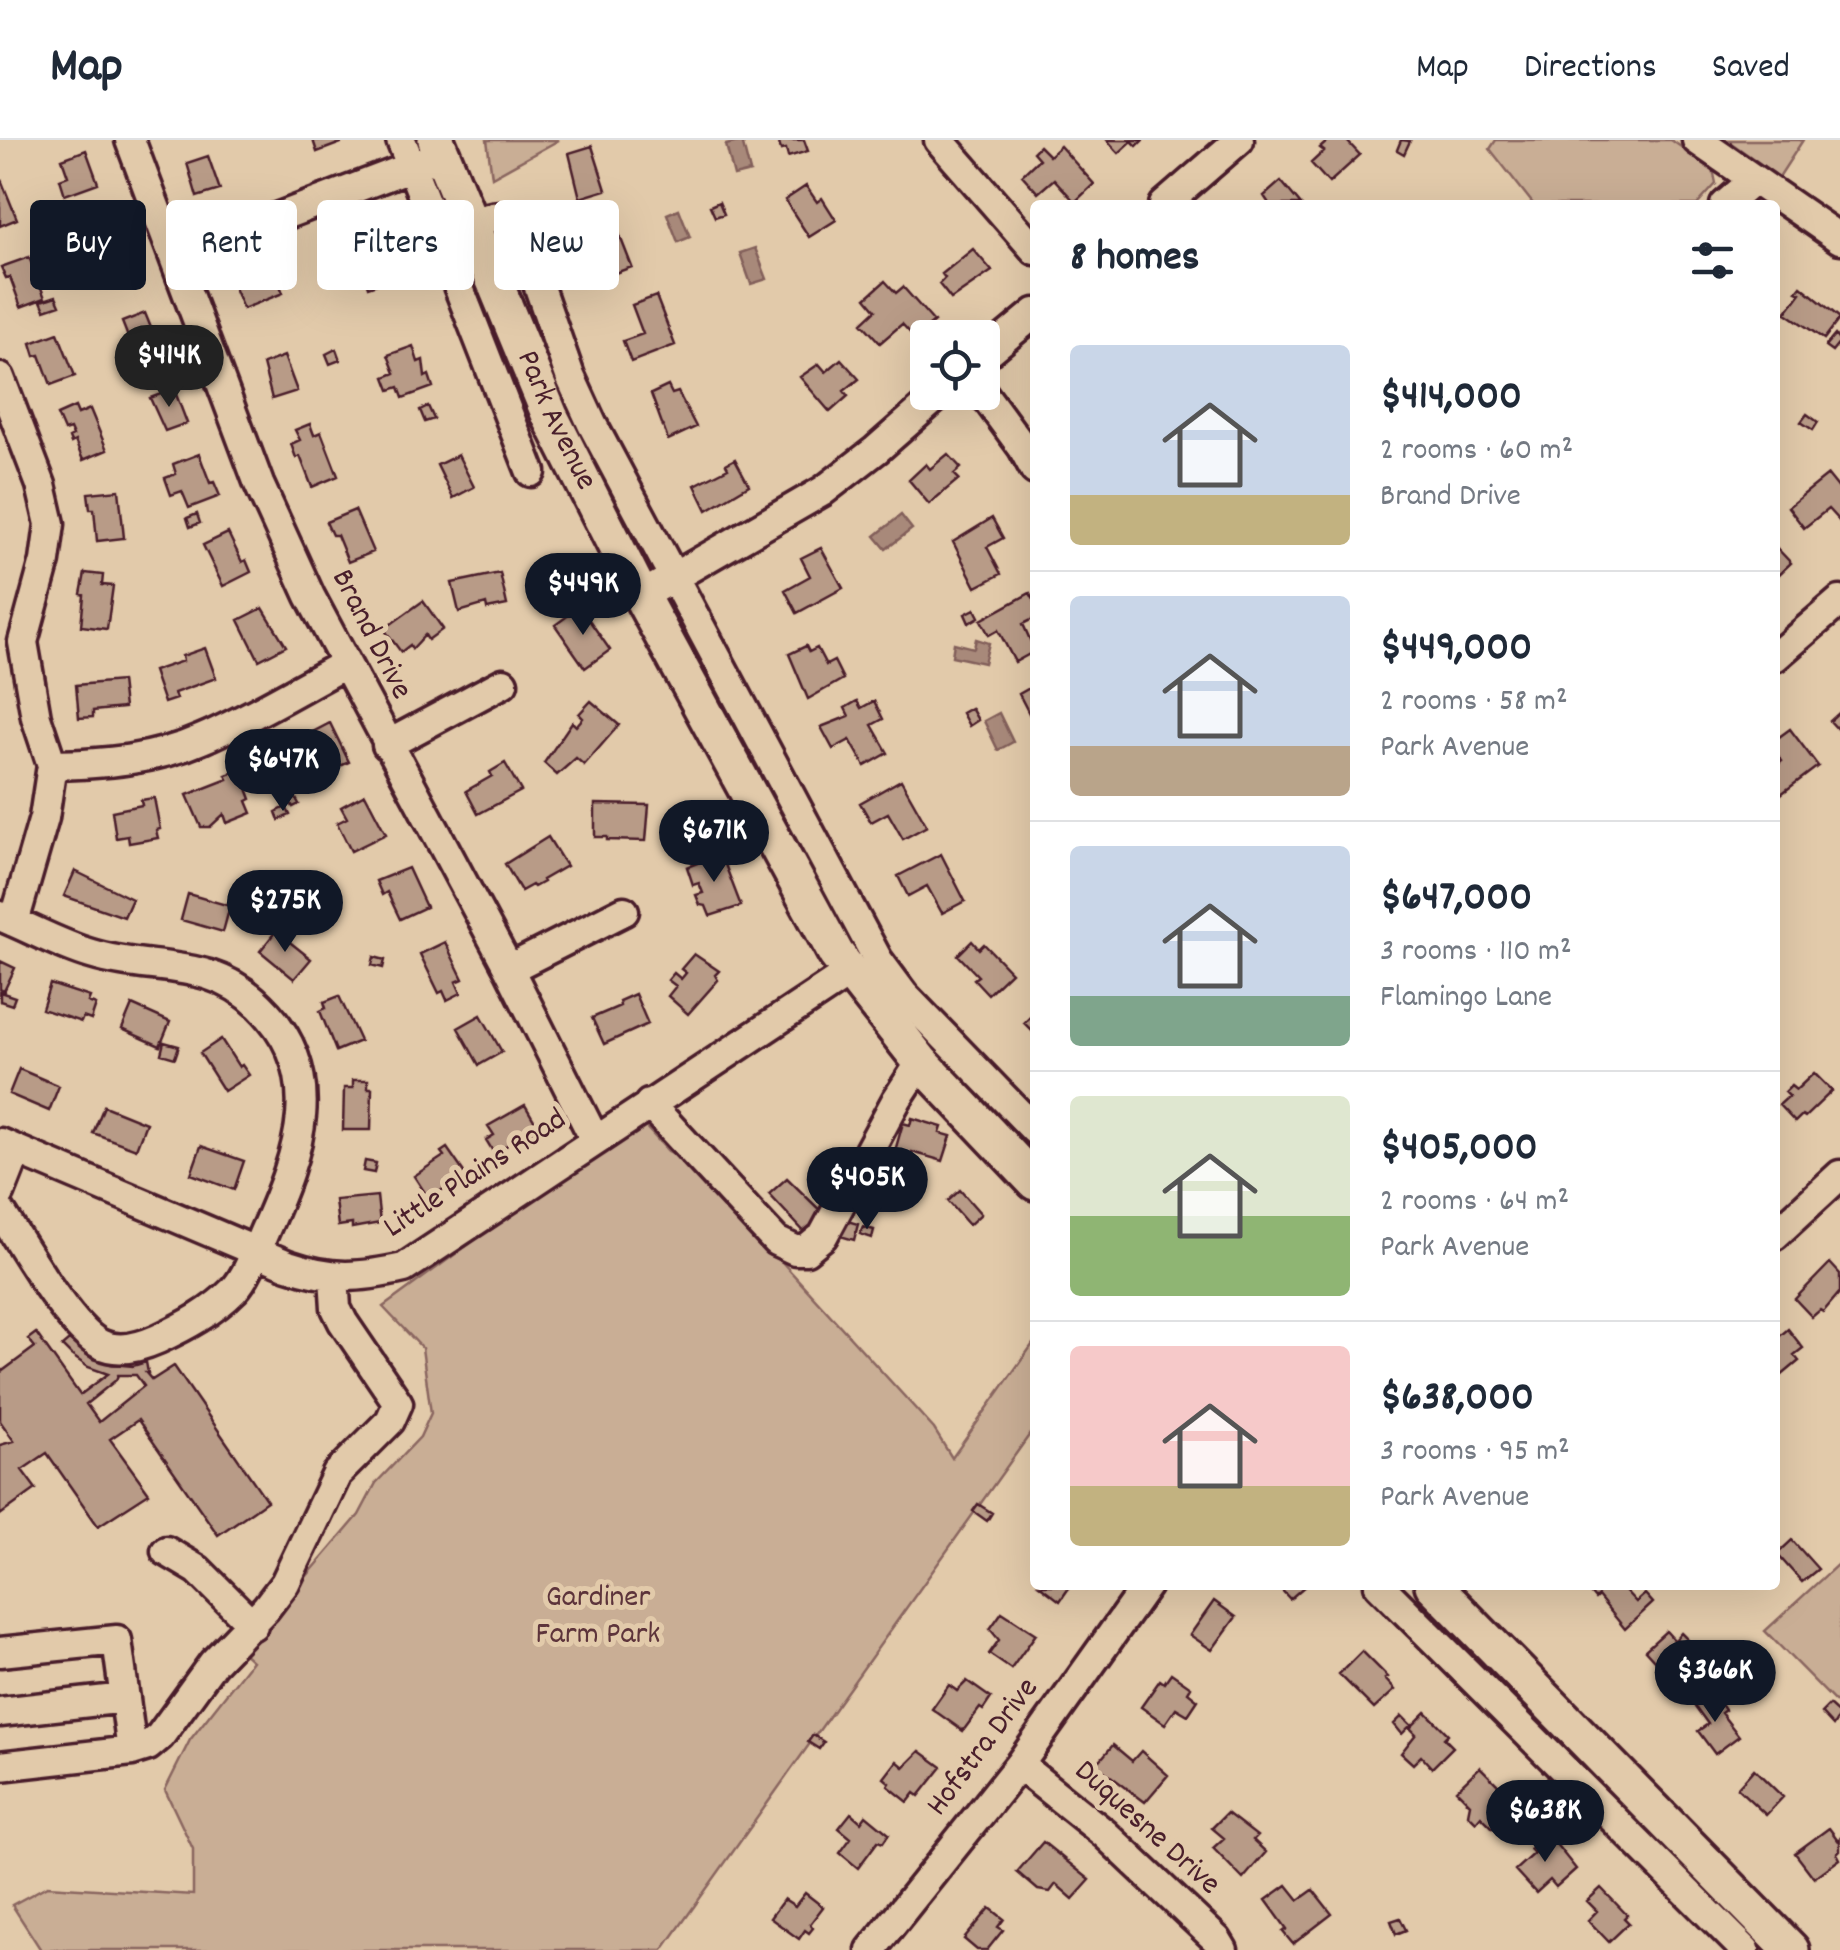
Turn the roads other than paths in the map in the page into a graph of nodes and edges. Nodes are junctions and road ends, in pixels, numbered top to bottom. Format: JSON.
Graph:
{"nodes":[{"id":1,"x":130,"y":140,"type":"edge"},
{"id":2,"x":940,"y":140,"type":"edge"},
{"id":3,"x":1238,"y":140,"type":"edge"},
{"id":4,"x":1698,"y":140,"type":"edge"},
{"id":5,"x":422,"y":150,"type":"edge"},
{"id":6,"x":1754,"y":180,"type":"junction"},
{"id":7,"x":453,"y":200,"type":"edge"},
{"id":8,"x":1170,"y":200,"type":"edge"},
{"id":9,"x":1732,"y":200,"type":"edge"},
{"id":10,"x":297,"y":204,"type":"edge"},
{"id":11,"x":474,"y":223,"type":"edge"},
{"id":12,"x":166,"y":236,"type":"edge"},
{"id":13,"x":474,"y":237,"type":"edge"},
{"id":14,"x":1840,"y":238,"type":"edge"},
{"id":15,"x":1030,"y":244,"type":"edge"},
{"id":16,"x":186,"y":290,"type":"edge"},
{"id":17,"x":1030,"y":317,"type":"edge"},
{"id":18,"x":1000,"y":343,"type":"edge"},
{"id":19,"x":0,"y":378,"type":"edge"},
{"id":20,"x":922,"y":410,"type":"edge"},
{"id":21,"x":996,"y":410,"type":"edge"},
{"id":22,"x":1030,"y":460,"type":"edge"},
{"id":23,"x":531,"y":472,"type":"dead end"},
{"id":24,"x":676,"y":577,"type":"junction"},
{"id":25,"x":641,"y":596,"type":"junction"},
{"id":26,"x":1840,"y":601,"type":"edge"},
{"id":27,"x":1780,"y":653,"type":"edge"},
{"id":28,"x":345,"y":664,"type":"junction"},
{"id":29,"x":503,"y":683,"type":"dead end"},
{"id":30,"x":387,"y":745,"type":"junction"},
{"id":31,"x":52,"y":765,"type":"junction"},
{"id":32,"x":624,"y":910,"type":"dead end"},
{"id":33,"x":7,"y":919,"type":"edge"},
{"id":34,"x":508,"y":969,"type":"junction"},
{"id":35,"x":849,"y":973,"type":"junction"},
{"id":36,"x":921,"y":1062,"type":"junction"},
{"id":37,"x":649,"y":1104,"type":"junction"},
{"id":38,"x":1030,"y":1125,"type":"edge"},
{"id":39,"x":595,"y":1140,"type":"junction"},
{"id":40,"x":8,"y":1146,"type":"edge"},
{"id":41,"x":1840,"y":1175,"type":"edge"},
{"id":42,"x":1030,"y":1177,"type":"edge"},
{"id":43,"x":0,"y":1193,"type":"edge"},
{"id":44,"x":0,"y":1211,"type":"edge"},
{"id":45,"x":1780,"y":1229,"type":"edge"},
{"id":46,"x":256,"y":1249,"type":"junction"},
{"id":47,"x":334,"y":1276,"type":"junction"},
{"id":48,"x":166,"y":1551,"type":"dead end"},
{"id":49,"x":1144,"y":1590,"type":"edge"},
{"id":50,"x":1384,"y":1590,"type":"edge"},
{"id":51,"x":1438,"y":1590,"type":"edge"},
{"id":52,"x":252,"y":1625,"type":"junction"},
{"id":53,"x":0,"y":1652,"type":"edge"},
{"id":54,"x":125,"y":1698,"type":"junction"},
{"id":55,"x":0,"y":1712,"type":"edge"},
{"id":56,"x":132,"y":1751,"type":"junction"},
{"id":57,"x":1019,"y":1765,"type":"junction"},
{"id":58,"x":0,"y":1766,"type":"edge"},
{"id":59,"x":871,"y":1950,"type":"edge"},
{"id":60,"x":1223,"y":1950,"type":"edge"},
{"id":61,"x":1745,"y":1950,"type":"edge"},
{"id":62,"x":1792,"y":1950,"type":"edge"}],
"edges":[{"from":1,"to":12,"type":"street","name":"Brand Drive"},
{"from":2,"to":15,"type":"street"},
{"from":3,"to":8,"type":"street"},
{"from":4,"to":6,"type":"street"},
{"from":5,"to":7,"type":"main road","name":"Park Avenue"},
{"from":5,"to":10,"type":"street"},
{"from":5,"to":23,"type":"street"},
{"from":6,"to":9,"type":"street"},
{"from":6,"to":14,"type":"street"},
{"from":11,"to":24,"type":"street"},
{"from":13,"to":25,"type":"main road","name":"Park Avenue"},
{"from":16,"to":28,"type":"street","name":"Brand Drive"},
{"from":17,"to":18,"type":"street"},
{"from":19,"to":31,"type":"street"},
{"from":20,"to":24,"type":"street"},
{"from":21,"to":22,"type":"street"},
{"from":24,"to":25,"type":"street"},
{"from":24,"to":38,"type":"street"},
{"from":25,"to":35,"type":"main road","name":"Park Avenue"},
{"from":26,"to":27,"type":"street"},
{"from":28,"to":30,"type":"street","name":"Brand Drive"},
{"from":28,"to":31,"type":"street"},
{"from":29,"to":30,"type":"street"},
{"from":30,"to":34,"type":"street","name":"Brand Drive"},
{"from":31,"to":33,"type":"street"},
{"from":32,"to":34,"type":"street"},
{"from":33,"to":46,"type":"street"},
{"from":34,"to":39,"type":"street","name":"Brand Drive"},
{"from":35,"to":36,"type":"main road","name":"Park Avenue"},
{"from":35,"to":37,"type":"street","name":"Little Plains Road"},
{"from":36,"to":37,"type":"street"},
{"from":36,"to":42,"type":"main road","name":"Park Avenue"},
{"from":37,"to":39,"type":"street","name":"Little Plains Road"},
{"from":39,"to":47,"type":"street","name":"Little Plains Road"},
{"from":40,"to":43,"type":"street"},
{"from":40,"to":46,"type":"street","name":"Little Plains Road"},
{"from":41,"to":45,"type":"street"},
{"from":44,"to":46,"type":"street"},
{"from":46,"to":47,"type":"street","name":"Little Plains Road"},
{"from":47,"to":52,"type":"street"},
{"from":48,"to":52,"type":"street"},
{"from":49,"to":57,"type":"street","name":"Hofstra Drive"},
{"from":50,"to":61,"type":"street"},
{"from":51,"to":62,"type":"main road"},
{"from":52,"to":56,"type":"street"},
{"from":53,"to":54,"type":"street"},
{"from":54,"to":55,"type":"street"},
{"from":54,"to":56,"type":"street"},
{"from":56,"to":58,"type":"street"},
{"from":57,"to":59,"type":"street","name":"Hofstra Drive"},
{"from":57,"to":60,"type":"street","name":"Duquesne Drive"}]}
